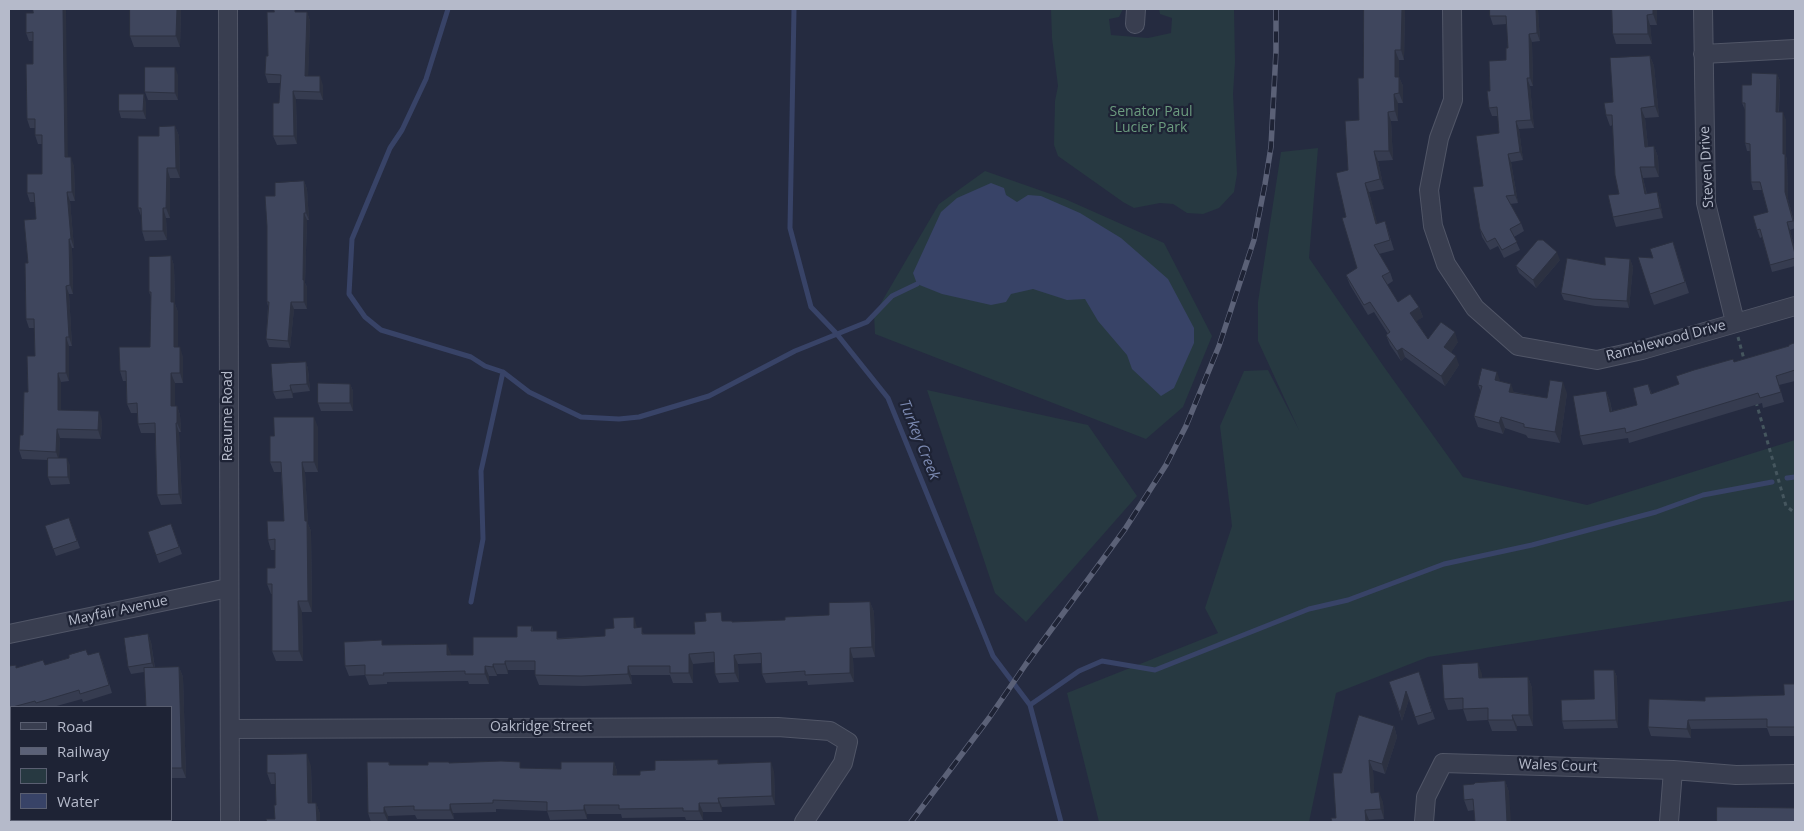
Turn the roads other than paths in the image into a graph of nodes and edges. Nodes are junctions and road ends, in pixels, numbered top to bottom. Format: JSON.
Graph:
{"nodes":[{"id":1,"x":228,"y":9,"type":"edge"},
{"id":2,"x":1452,"y":9,"type":"edge"},
{"id":3,"x":1703,"y":9,"type":"edge"},
{"id":4,"x":1795,"y":49,"type":"edge"},
{"id":5,"x":1703,"y":54,"type":"junction"},
{"id":6,"x":1795,"y":306,"type":"edge"},
{"id":7,"x":1735,"y":322,"type":"junction"},
{"id":8,"x":228,"y":588,"type":"junction"},
{"id":9,"x":9,"y":634,"type":"edge"},
{"id":10,"x":230,"y":729,"type":"junction"},
{"id":11,"x":1673,"y":770,"type":"junction"},
{"id":12,"x":1795,"y":774,"type":"edge"},
{"id":13,"x":230,"y":822,"type":"edge"},
{"id":14,"x":804,"y":822,"type":"edge"},
{"id":15,"x":1424,"y":822,"type":"edge"},
{"id":16,"x":1669,"y":822,"type":"edge"}],
"edges":[{"from":1,"to":8,"type":"street","name":"Reaume Road"},
{"from":2,"to":7,"type":"street","name":"Ramblewood Drive"},
{"from":3,"to":5,"type":"street","name":"Steven Drive"},
{"from":4,"to":5,"type":"street"},
{"from":5,"to":7,"type":"street","name":"Steven Drive"},
{"from":6,"to":7,"type":"street","name":"Ramblewood Drive"},
{"from":8,"to":9,"type":"street","name":"Mayfair Avenue"},
{"from":8,"to":10,"type":"street","name":"Reaume Road"},
{"from":10,"to":13,"type":"street","name":"Reaume Road"},
{"from":10,"to":14,"type":"street","name":"Oakridge Street"},
{"from":11,"to":12,"type":"street","name":"Wales Court"},
{"from":11,"to":15,"type":"street","name":"Wales Court"},
{"from":11,"to":16,"type":"street"}]}
